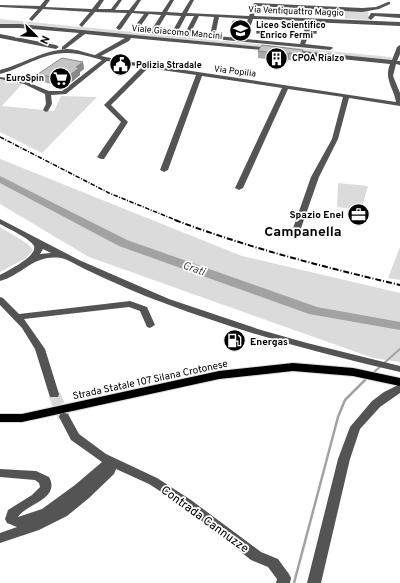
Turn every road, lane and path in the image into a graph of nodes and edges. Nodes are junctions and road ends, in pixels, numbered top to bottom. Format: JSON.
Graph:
{"nodes":[{"id":1,"x":18,"y":0,"type":"edge"},
{"id":2,"x":48,"y":0,"type":"edge"},
{"id":3,"x":102,"y":0,"type":"edge"},
{"id":4,"x":120,"y":0,"type":"edge"},
{"id":5,"x":139,"y":0,"type":"edge"},
{"id":6,"x":172,"y":0,"type":"edge"},
{"id":7,"x":192,"y":0,"type":"edge"},
{"id":8,"x":283,"y":0,"type":"edge"},
{"id":9,"x":388,"y":3,"type":"dead end"},
{"id":10,"x":0,"y":6,"type":"edge"},
{"id":11,"x":281,"y":6,"type":"junction"},
{"id":12,"x":12,"y":7,"type":"junction"},
{"id":13,"x":41,"y":8,"type":"junction"},
{"id":14,"x":94,"y":10,"type":"junction"},
{"id":15,"x":112,"y":11,"type":"junction"},
{"id":16,"x":130,"y":12,"type":"junction"},
{"id":17,"x":147,"y":12,"type":"junction"},
{"id":18,"x":164,"y":13,"type":"junction"},
{"id":19,"x":184,"y":14,"type":"junction"},
{"id":20,"x":197,"y":15,"type":"junction"},
{"id":21,"x":217,"y":15,"type":"junction"},
{"id":22,"x":400,"y":16,"type":"edge"},
{"id":23,"x":251,"y":17,"type":"junction"},
{"id":24,"x":280,"y":18,"type":"junction"},
{"id":25,"x":32,"y":19,"type":"dead end"},
{"id":26,"x":308,"y":20,"type":"junction"},
{"id":27,"x":370,"y":22,"type":"junction"},
{"id":28,"x":400,"y":24,"type":"edge"},
{"id":29,"x":82,"y":25,"type":"dead end"},
{"id":30,"x":0,"y":26,"type":"edge"},
{"id":31,"x":118,"y":28,"type":"dead end"},
{"id":32,"x":135,"y":30,"type":"dead end"},
{"id":33,"x":84,"y":32,"type":"junction"},
{"id":34,"x":174,"y":34,"type":"junction"},
{"id":35,"x":187,"y":35,"type":"junction"},
{"id":36,"x":0,"y":36,"type":"edge"},
{"id":37,"x":129,"y":36,"type":"junction"},
{"id":38,"x":212,"y":37,"type":"junction"},
{"id":39,"x":243,"y":40,"type":"junction"},
{"id":40,"x":302,"y":45,"type":"junction"},
{"id":41,"x":400,"y":46,"type":"edge"},
{"id":42,"x":66,"y":48,"type":"junction"},
{"id":43,"x":330,"y":48,"type":"dead end"},
{"id":44,"x":54,"y":50,"type":"junction"},
{"id":45,"x":276,"y":50,"type":"edge"},
{"id":46,"x":283,"y":51,"type":"edge"},
{"id":47,"x":95,"y":57,"type":"junction"},
{"id":48,"x":106,"y":59,"type":"junction"},
{"id":49,"x":398,"y":59,"type":"edge"},
{"id":50,"x":146,"y":67,"type":"junction"},
{"id":51,"x":4,"y":75,"type":"edge"},
{"id":52,"x":199,"y":75,"type":"junction"},
{"id":53,"x":286,"y":86,"type":"junction"},
{"id":54,"x":48,"y":93,"type":"junction"},
{"id":55,"x":347,"y":96,"type":"junction"},
{"id":56,"x":400,"y":104,"type":"edge"},
{"id":57,"x":46,"y":110,"type":"dead end"},
{"id":58,"x":101,"y":157,"type":"dead end"},
{"id":59,"x":164,"y":170,"type":"dead end"},
{"id":60,"x":239,"y":188,"type":"dead end"},
{"id":61,"x":0,"y":221,"type":"edge"},
{"id":62,"x":295,"y":234,"type":"dead end"},
{"id":63,"x":32,"y":240,"type":"junction"},
{"id":64,"x":71,"y":260,"type":"junction"},
{"id":65,"x":27,"y":262,"type":"junction"},
{"id":66,"x":1,"y":278,"type":"edge"},
{"id":67,"x":0,"y":300,"type":"edge"},
{"id":68,"x":17,"y":317,"type":"junction"},
{"id":69,"x":150,"y":325,"type":"dead end"},
{"id":70,"x":398,"y":369,"type":"edge"},
{"id":71,"x":398,"y":384,"type":"edge"},
{"id":72,"x":54,"y":394,"type":"tunnel mouth"},
{"id":73,"x":64,"y":417,"type":"tunnel mouth"},
{"id":74,"x":0,"y":418,"type":"edge"},
{"id":75,"x":113,"y":461,"type":"junction"},
{"id":76,"x":0,"y":473,"type":"edge"},
{"id":77,"x":0,"y":538,"type":"edge"},
{"id":78,"x":283,"y":583,"type":"edge"},
{"id":79,"x":314,"y":583,"type":"edge"}],
"edges":[{"from":1,"to":12,"type":"street"},
{"from":2,"to":13,"type":"street"},
{"from":3,"to":14,"type":"street"},
{"from":4,"to":15,"type":"street"},
{"from":5,"to":16,"type":"street"},
{"from":6,"to":18,"type":"street"},
{"from":7,"to":19,"type":"street"},
{"from":8,"to":11,"type":"street"},
{"from":9,"to":11,"type":"street"},
{"from":10,"to":12,"type":"street","name":"Via Ventiquattro Maggio"},
{"from":11,"to":23,"type":"street"},
{"from":11,"to":24,"type":"street"},
{"from":12,"to":13,"type":"street","name":"Via Ventiquattro Maggio"},
{"from":13,"to":14,"type":"street","name":"Via Ventiquattro Maggio"},
{"from":13,"to":25,"type":"street"},
{"from":14,"to":15,"type":"street","name":"Via Ventiquattro Maggio"},
{"from":14,"to":29,"type":"street"},
{"from":15,"to":16,"type":"street","name":"Via Ventiquattro Maggio"},
{"from":16,"to":17,"type":"street","name":"Via Ventiquattro Maggio"},
{"from":16,"to":31,"type":"street"},
{"from":17,"to":18,"type":"street","name":"Via Ventiquattro Maggio"},
{"from":17,"to":32,"type":"street"},
{"from":18,"to":19,"type":"street","name":"Via Ventiquattro Maggio"},
{"from":18,"to":34,"type":"street"},
{"from":19,"to":20,"type":"street","name":"Via Ventiquattro Maggio"},
{"from":19,"to":34,"type":"street"},
{"from":20,"to":21,"type":"street","name":"Via Ventiquattro Maggio"},
{"from":20,"to":35,"type":"street"},
{"from":21,"to":23,"type":"street","name":"Via Ventiquattro Maggio"},
{"from":21,"to":38,"type":"street"},
{"from":22,"to":27,"type":"street"},
{"from":23,"to":24,"type":"street","name":"Via Ventiquattro Maggio"},
{"from":23,"to":39,"type":"street"},
{"from":24,"to":26,"type":"street","name":"Via Ventiquattro Maggio"},
{"from":26,"to":27,"type":"street","name":"Via Ventiquattro Maggio"},
{"from":26,"to":40,"type":"street"},
{"from":27,"to":28,"type":"street","name":"Via Ventiquattro Maggio"},
{"from":30,"to":33,"type":"street","name":"Viale Giacomo Mancini"},
{"from":33,"to":37,"type":"street","name":"Viale Giacomo Mancini"},
{"from":33,"to":42,"type":"street"},
{"from":34,"to":35,"type":"street"},
{"from":35,"to":38,"type":"street"},
{"from":36,"to":44,"type":"street","name":"Via Popilia"},
{"from":37,"to":45,"type":"street","name":"Viale Giacomo Mancini"},
{"from":37,"to":47,"type":"street"},
{"from":38,"to":39,"type":"street"},
{"from":39,"to":40,"type":"street"},
{"from":40,"to":43,"type":"street"},
{"from":41,"to":49,"type":"street"},
{"from":42,"to":44,"type":"street","name":"Via Popilia"},
{"from":42,"to":47,"type":"street","name":"Via Popilia"},
{"from":44,"to":51,"type":"street"},
{"from":46,"to":49,"type":"street"},
{"from":47,"to":48,"type":"street","name":"Via Popilia"},
{"from":48,"to":50,"type":"street","name":"Via Popilia"},
{"from":48,"to":54,"type":"street"},
{"from":49,"to":56,"type":"street"},
{"from":50,"to":52,"type":"street","name":"Via Popilia"},
{"from":50,"to":58,"type":"street"},
{"from":51,"to":54,"type":"street"},
{"from":52,"to":53,"type":"street","name":"Via Popilia"},
{"from":52,"to":59,"type":"street"},
{"from":53,"to":55,"type":"street","name":"Via Popilia"},
{"from":53,"to":60,"type":"street"},
{"from":54,"to":57,"type":"street"},
{"from":55,"to":56,"type":"street","name":"Via Popilia"},
{"from":55,"to":62,"type":"street"},
{"from":61,"to":63,"type":"street"},
{"from":63,"to":64,"type":"street"},
{"from":63,"to":65,"type":"street"},
{"from":64,"to":65,"type":"street"},
{"from":64,"to":70,"type":"street"},
{"from":65,"to":66,"type":"street"},
{"from":67,"to":68,"type":"street"},
{"from":68,"to":69,"type":"street"},
{"from":68,"to":72,"type":"street"},
{"from":71,"to":74,"type":"main road","name":"Strada Statale 107 Silana Crotonese"},
{"from":71,"to":79,"type":"street"},
{"from":73,"to":75,"type":"street","name":"Contrada Cannuzze"},
{"from":75,"to":76,"type":"street"},
{"from":75,"to":77,"type":"street"},
{"from":75,"to":78,"type":"street","name":"Contrada Cannuzze"}]}
